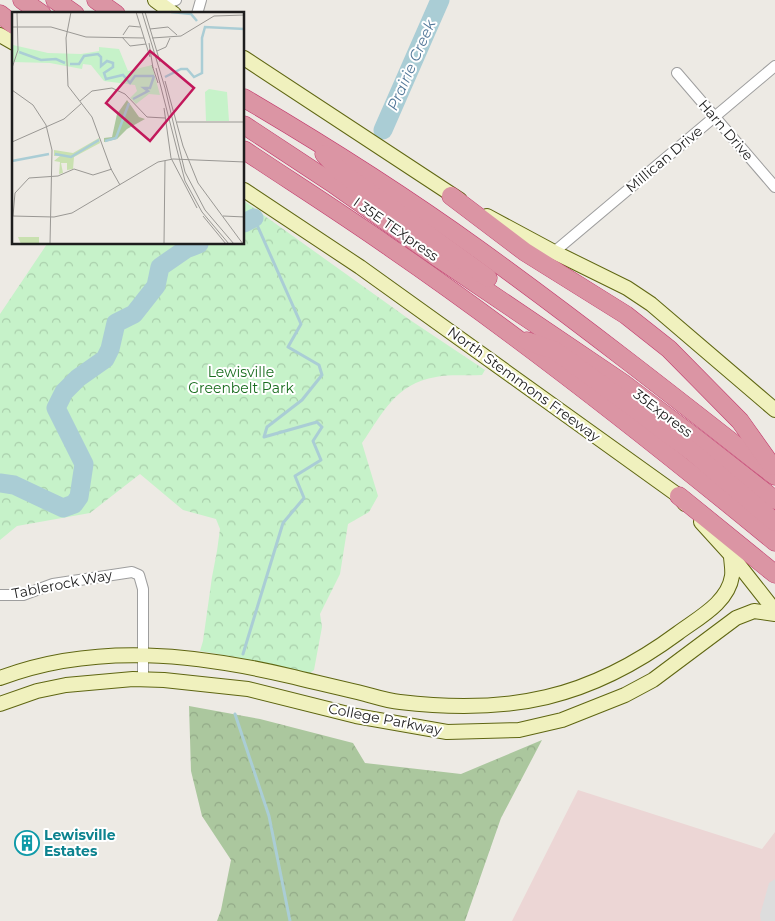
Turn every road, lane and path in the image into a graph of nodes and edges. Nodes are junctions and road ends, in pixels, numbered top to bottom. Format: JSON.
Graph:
{"nodes":[{"id":1,"x":22,"y":0,"type":"edge"},
{"id":2,"x":55,"y":0,"type":"edge"},
{"id":3,"x":96,"y":0,"type":"edge"},
{"id":4,"x":176,"y":0,"type":"edge"},
{"id":5,"x":201,"y":0,"type":"edge"},
{"id":6,"x":158,"y":2,"type":"edge"},
{"id":7,"x":39,"y":12,"type":"edge"},
{"id":8,"x":72,"y":12,"type":"edge"},
{"id":9,"x":113,"y":12,"type":"edge"},
{"id":10,"x":171,"y":12,"type":"edge"},
{"id":11,"x":197,"y":12,"type":"edge"},
{"id":12,"x":0,"y":14,"type":"edge"},
{"id":13,"x":12,"y":23,"type":"edge"},
{"id":14,"x":0,"y":35,"type":"edge"},
{"id":15,"x":12,"y":42,"type":"edge"},
{"id":16,"x":245,"y":59,"type":"edge"},
{"id":17,"x":775,"y":66,"type":"edge"},
{"id":18,"x":677,"y":73,"type":"dead end"},
{"id":19,"x":245,"y":99,"type":"edge"},
{"id":20,"x":714,"y":117,"type":"junction"},
{"id":21,"x":245,"y":126,"type":"edge"},
{"id":22,"x":304,"y":133,"type":"junction"},
{"id":23,"x":245,"y":151,"type":"edge"},
{"id":24,"x":775,"y":187,"type":"edge"},
{"id":25,"x":245,"y":191,"type":"edge"},
{"id":26,"x":451,"y":196,"type":"junction"},
{"id":27,"x":554,"y":252,"type":"junction"},
{"id":28,"x":548,"y":332,"type":"junction"},
{"id":29,"x":515,"y":337,"type":"junction"},
{"id":30,"x":775,"y":410,"type":"edge"},
{"id":31,"x":775,"y":471,"type":"edge"},
{"id":32,"x":775,"y":476,"type":"edge"},
{"id":33,"x":679,"y":496,"type":"junction"},
{"id":34,"x":775,"y":500,"type":"edge"},
{"id":35,"x":775,"y":522,"type":"edge"},
{"id":36,"x":775,"y":542,"type":"edge"},
{"id":37,"x":731,"y":556,"type":"junction"},
{"id":38,"x":775,"y":574,"type":"edge"},
{"id":39,"x":0,"y":595,"type":"edge"},
{"id":40,"x":775,"y":612,"type":"edge"},
{"id":41,"x":142,"y":655,"type":"junction"},
{"id":42,"x":0,"y":678,"type":"edge"},
{"id":43,"x":143,"y":679,"type":"junction"},
{"id":44,"x":314,"y":682,"type":"junction"},
{"id":45,"x":574,"y":689,"type":"junction"},
{"id":46,"x":0,"y":704,"type":"edge"},
{"id":47,"x":310,"y":704,"type":"junction"},
{"id":48,"x":583,"y":712,"type":"junction"}],
"edges":[{"from":1,"to":7,"type":"highway"},
{"from":2,"to":8,"type":"highway"},
{"from":3,"to":9,"type":"highway"},
{"from":4,"to":6,"type":"street"},
{"from":5,"to":11,"type":"street"},
{"from":6,"to":10,"type":"street"},
{"from":12,"to":13,"type":"highway"},
{"from":14,"to":15,"type":"street"},
{"from":16,"to":26,"type":"street"},
{"from":17,"to":20,"type":"street","name":"Millican Drive"},
{"from":18,"to":20,"type":"street","name":"Harn Drive"},
{"from":19,"to":22,"type":"highway"},
{"from":20,"to":24,"type":"street","name":"Harn Drive"},
{"from":20,"to":27,"type":"street","name":"Millican Drive"},
{"from":21,"to":28,"type":"highway","name":"I 35E TEXpress"},
{"from":22,"to":28,"type":"highway"},
{"from":22,"to":32,"type":"highway"},
{"from":23,"to":29,"type":"highway"},
{"from":25,"to":33,"type":"street","name":"North Stemmons Freeway"},
{"from":26,"to":27,"type":"street"},
{"from":26,"to":31,"type":"highway"},
{"from":27,"to":30,"type":"street"},
{"from":28,"to":34,"type":"highway","name":"35Express"},
{"from":29,"to":35,"type":"highway"},
{"from":29,"to":36,"type":"highway"},
{"from":33,"to":37,"type":"street","name":"North Stemmons Freeway"},
{"from":33,"to":38,"type":"highway"},
{"from":37,"to":40,"type":"street","name":"North Stemmons Freeway"},
{"from":37,"to":45,"type":"street","name":"College Parkway"},
{"from":39,"to":41,"type":"street","name":"Tablerock Way"},
{"from":40,"to":48,"type":"street","name":"College Parkway"},
{"from":41,"to":42,"type":"street","name":"College Parkway"},
{"from":41,"to":43,"type":"street","name":"Tablerock Way"},
{"from":41,"to":44,"type":"street","name":"College Parkway"},
{"from":43,"to":46,"type":"street","name":"College Parkway"},
{"from":43,"to":47,"type":"street","name":"College Parkway"},
{"from":44,"to":45,"type":"street","name":"College Parkway"},
{"from":44,"to":47,"type":"street"},
{"from":45,"to":48,"type":"street"},
{"from":47,"to":48,"type":"street","name":"College Parkway"}]}
